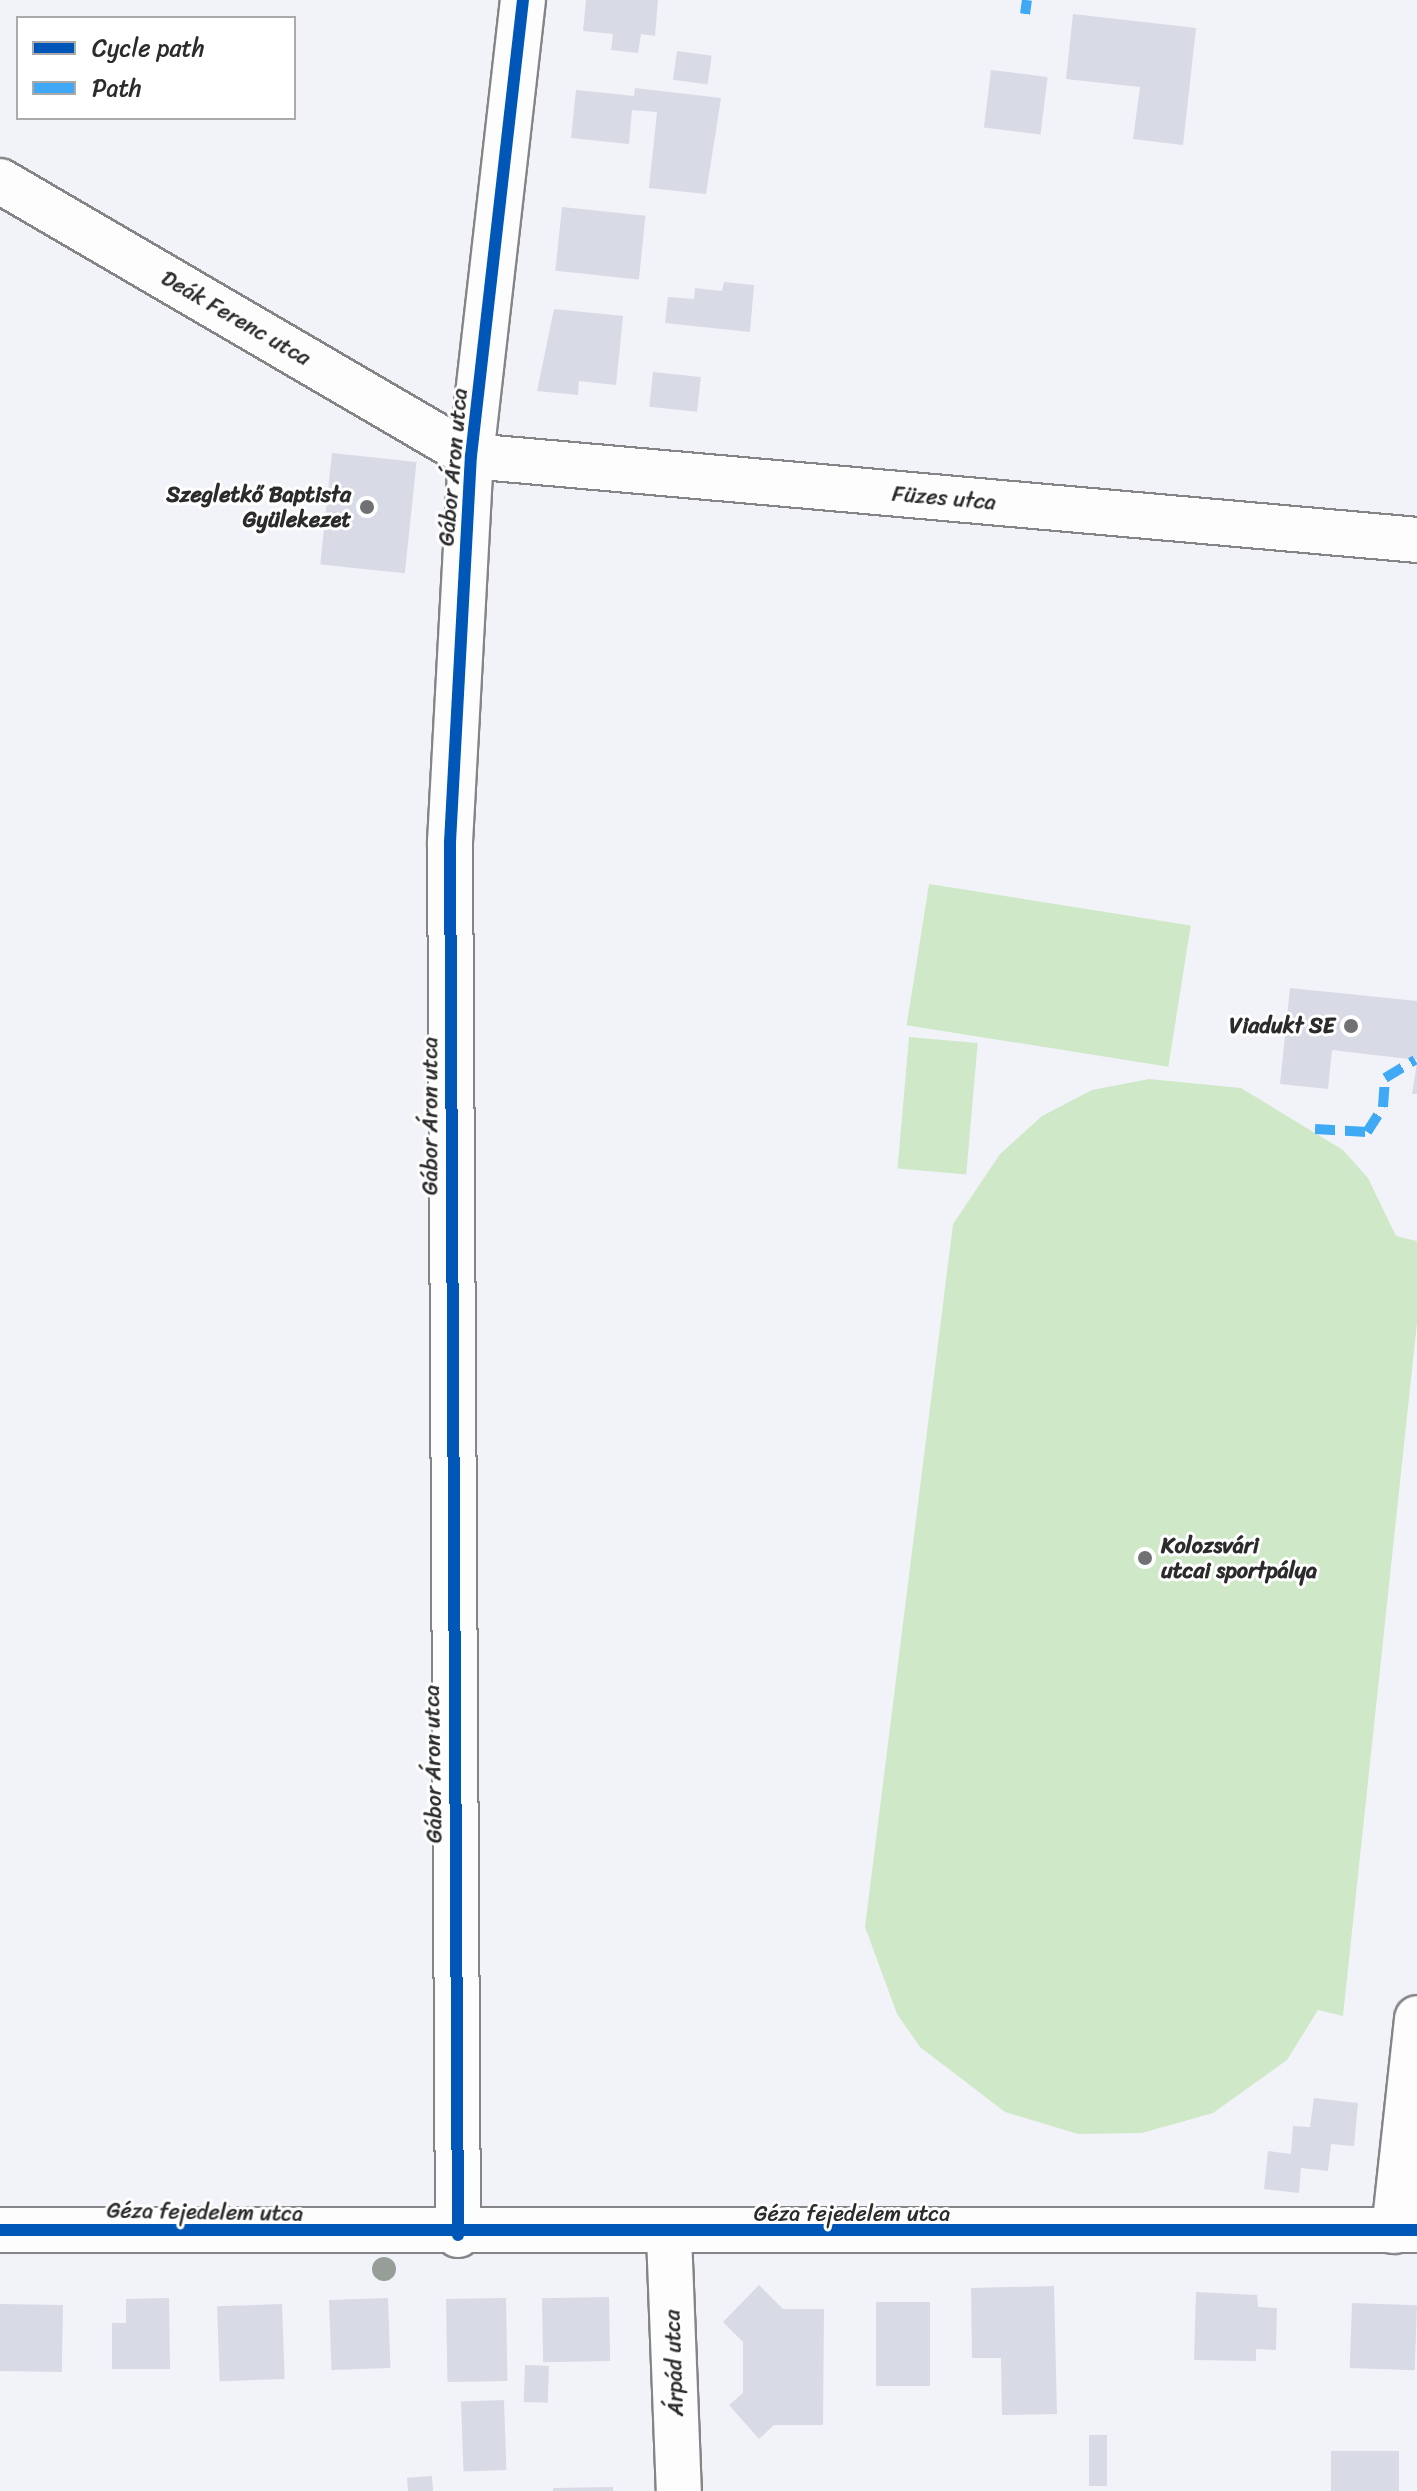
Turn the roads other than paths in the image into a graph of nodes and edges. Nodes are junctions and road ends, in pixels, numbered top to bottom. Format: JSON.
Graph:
{"nodes":[{"id":1,"x":523,"y":0,"type":"edge"},
{"id":2,"x":0,"y":181,"type":"edge"},
{"id":3,"x":471,"y":456,"type":"junction"},
{"id":4,"x":1417,"y":540,"type":"edge"},
{"id":5,"x":1417,"y":2018,"type":"edge"},
{"id":6,"x":0,"y":2230,"type":"edge"},
{"id":7,"x":1405,"y":2230,"type":"edge"},
{"id":8,"x":458,"y":2235,"type":"junction"},
{"id":9,"x":669,"y":2235,"type":"junction"},
{"id":10,"x":679,"y":2491,"type":"edge"}],
"edges":[{"from":1,"to":3,"type":"street","name":"Gábor Áron utca"},
{"from":2,"to":3,"type":"street","name":"Deák Ferenc utca"},
{"from":3,"to":4,"type":"street","name":"Füzes utca"},
{"from":3,"to":8,"type":"street","name":"Gábor Áron utca"},
{"from":5,"to":7,"type":"street"},
{"from":6,"to":8,"type":"street","name":"Géza fejedelem utca"},
{"from":7,"to":9,"type":"street","name":"Géza fejedelem utca"},
{"from":8,"to":9,"type":"street","name":"Géza fejedelem utca"},
{"from":9,"to":10,"type":"street","name":"Árpád utca"}]}
